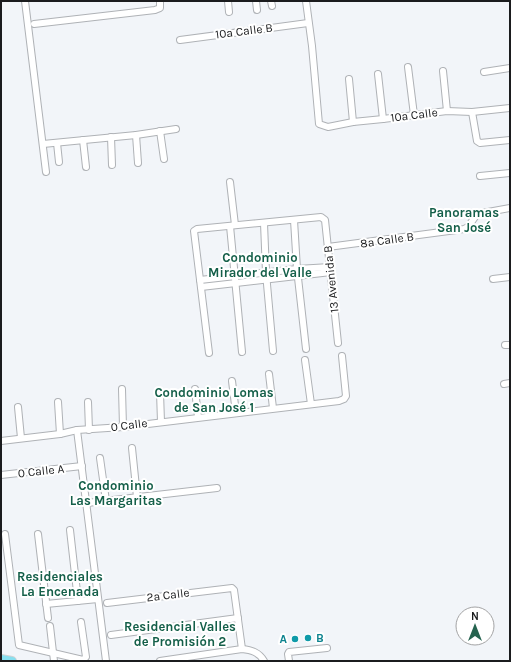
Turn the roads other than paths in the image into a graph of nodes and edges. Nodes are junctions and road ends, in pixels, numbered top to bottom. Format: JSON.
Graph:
{"nodes":[{"id":1,"x":25,"y":1,"type":"edge"},
{"id":2,"x":160,"y":1,"type":"edge"},
{"id":3,"x":228,"y":1,"type":"edge"},
{"id":4,"x":256,"y":1,"type":"edge"},
{"id":5,"x":306,"y":1,"type":"edge"},
{"id":6,"x":257,"y":10,"type":"dead end"},
{"id":7,"x":229,"y":12,"type":"dead end"},
{"id":8,"x":308,"y":23,"type":"junction"},
{"id":9,"x":34,"y":24,"type":"dead end"},
{"id":10,"x":180,"y":40,"type":"dead end"},
{"id":11,"x":408,"y":67,"type":"dead end"},
{"id":12,"x":510,"y":68,"type":"edge"},
{"id":13,"x":443,"y":71,"type":"dead end"},
{"id":14,"x":484,"y":72,"type":"dead end"},
{"id":15,"x":378,"y":74,"type":"dead end"},
{"id":16,"x":349,"y":79,"type":"dead end"},
{"id":17,"x":510,"y":108,"type":"edge"},
{"id":18,"x":446,"y":111,"type":"junction"},
{"id":19,"x":472,"y":112,"type":"junction"},
{"id":20,"x":414,"y":115,"type":"junction"},
{"id":21,"x":382,"y":119,"type":"junction"},
{"id":22,"x":353,"y":122,"type":"junction"},
{"id":23,"x":176,"y":129,"type":"dead end"},
{"id":24,"x":160,"y":131,"type":"junction"},
{"id":25,"x":136,"y":135,"type":"junction"},
{"id":26,"x":110,"y":137,"type":"junction"},
{"id":27,"x":84,"y":140,"type":"junction"},
{"id":28,"x":510,"y":140,"type":"edge"},
{"id":29,"x":57,"y":143,"type":"junction"},
{"id":30,"x":43,"y":144,"type":"junction"},
{"id":31,"x":164,"y":159,"type":"dead end"},
{"id":32,"x":59,"y":162,"type":"dead end"},
{"id":33,"x":138,"y":162,"type":"dead end"},
{"id":34,"x":112,"y":165,"type":"dead end"},
{"id":35,"x":86,"y":167,"type":"dead end"},
{"id":36,"x":46,"y":172,"type":"dead end"},
{"id":37,"x":510,"y":173,"type":"edge"},
{"id":38,"x":480,"y":176,"type":"dead end"},
{"id":39,"x":230,"y":182,"type":"dead end"},
{"id":40,"x":510,"y":208,"type":"edge"},
{"id":41,"x":294,"y":220,"type":"junction"},
{"id":42,"x":264,"y":223,"type":"junction"},
{"id":43,"x":232,"y":226,"type":"junction"},
{"id":44,"x":328,"y":247,"type":"junction"},
{"id":45,"x":297,"y":269,"type":"junction"},
{"id":46,"x":330,"y":269,"type":"junction"},
{"id":47,"x":266,"y":276,"type":"junction"},
{"id":48,"x":299,"y":276,"type":"junction"},
{"id":49,"x":510,"y":277,"type":"edge"},
{"id":50,"x":493,"y":279,"type":"dead end"},
{"id":51,"x":234,"y":280,"type":"junction"},
{"id":52,"x":201,"y":284,"type":"junction"},
{"id":53,"x":338,"y":343,"type":"dead end"},
{"id":54,"x":306,"y":349,"type":"dead end"},
{"id":55,"x":273,"y":351,"type":"dead end"},
{"id":56,"x":242,"y":352,"type":"dead end"},
{"id":57,"x":209,"y":353,"type":"dead end"},
{"id":58,"x":342,"y":356,"type":"dead end"},
{"id":59,"x":305,"y":360,"type":"dead end"},
{"id":60,"x":269,"y":374,"type":"dead end"},
{"id":61,"x":232,"y":381,"type":"dead end"},
{"id":62,"x":122,"y":389,"type":"dead end"},
{"id":63,"x":195,"y":389,"type":"dead end"},
{"id":64,"x":160,"y":392,"type":"dead end"},
{"id":65,"x":58,"y":402,"type":"dead end"},
{"id":66,"x":88,"y":402,"type":"dead end"},
{"id":67,"x":311,"y":404,"type":"junction"},
{"id":68,"x":18,"y":407,"type":"dead end"},
{"id":69,"x":273,"y":408,"type":"junction"},
{"id":70,"x":236,"y":413,"type":"junction"},
{"id":71,"x":198,"y":417,"type":"junction"},
{"id":72,"x":161,"y":422,"type":"junction"},
{"id":73,"x":123,"y":426,"type":"junction"},
{"id":74,"x":77,"y":430,"type":"junction"},
{"id":75,"x":89,"y":430,"type":"junction"},
{"id":76,"x":60,"y":434,"type":"junction"},
{"id":77,"x":21,"y":438,"type":"junction"},
{"id":78,"x":1,"y":441,"type":"edge"},
{"id":79,"x":132,"y":448,"type":"dead end"},
{"id":80,"x":100,"y":458,"type":"dead end"},
{"id":81,"x":82,"y":466,"type":"junction"},
{"id":82,"x":1,"y":475,"type":"edge"},
{"id":83,"x":217,"y":488,"type":"dead end"},
{"id":84,"x":137,"y":497,"type":"junction"},
{"id":85,"x":106,"y":501,"type":"junction"},
{"id":86,"x":87,"y":503,"type":"junction"},
{"id":87,"x":70,"y":530,"type":"dead end"},
{"id":88,"x":5,"y":534,"type":"dead end"},
{"id":89,"x":38,"y":534,"type":"dead end"},
{"id":90,"x":98,"y":599,"type":"junction"},
{"id":91,"x":78,"y":601,"type":"junction"},
{"id":92,"x":107,"y":603,"type":"dead end"},
{"id":93,"x":46,"y":604,"type":"junction"},
{"id":94,"x":48,"y":618,"type":"dead end"},
{"id":95,"x":238,"y":618,"type":"junction"},
{"id":96,"x":81,"y":622,"type":"dead end"},
{"id":97,"x":50,"y":626,"type":"dead end"},
{"id":98,"x":111,"y":635,"type":"dead end"},
{"id":99,"x":328,"y":648,"type":"dead end"},
{"id":100,"x":242,"y":649,"type":"junction"},
{"id":101,"x":54,"y":652,"type":"junction"},
{"id":102,"x":1,"y":659,"type":"edge"},
{"id":103,"x":83,"y":660,"type":"edge"},
{"id":104,"x":12,"y":661,"type":"edge"},
{"id":105,"x":54,"y":661,"type":"edge"},
{"id":106,"x":106,"y":661,"type":"edge"},
{"id":107,"x":160,"y":661,"type":"edge"},
{"id":108,"x":264,"y":661,"type":"edge"},
{"id":109,"x":289,"y":661,"type":"edge"}],
"edges":[{"from":1,"to":30,"type":"street"},
{"from":2,"to":9,"type":"street"},
{"from":3,"to":7,"type":"street"},
{"from":4,"to":6,"type":"street"},
{"from":5,"to":8,"type":"street"},
{"from":8,"to":10,"type":"street","name":"10a Calle B"},
{"from":8,"to":22,"type":"street","name":"10a Calle"},
{"from":11,"to":20,"type":"street"},
{"from":12,"to":14,"type":"street"},
{"from":13,"to":18,"type":"street"},
{"from":15,"to":21,"type":"street"},
{"from":16,"to":22,"type":"street"},
{"from":17,"to":19,"type":"street","name":"10a Calle"},
{"from":18,"to":19,"type":"street","name":"10a Calle"},
{"from":18,"to":20,"type":"street","name":"10a Calle"},
{"from":19,"to":28,"type":"street"},
{"from":20,"to":21,"type":"street","name":"10a Calle"},
{"from":21,"to":22,"type":"street","name":"10a Calle"},
{"from":23,"to":24,"type":"street"},
{"from":24,"to":25,"type":"street"},
{"from":24,"to":31,"type":"street"},
{"from":25,"to":26,"type":"street"},
{"from":25,"to":33,"type":"street"},
{"from":26,"to":27,"type":"street"},
{"from":26,"to":34,"type":"street"},
{"from":27,"to":29,"type":"street"},
{"from":27,"to":35,"type":"street"},
{"from":29,"to":30,"type":"street"},
{"from":29,"to":32,"type":"street"},
{"from":30,"to":36,"type":"street"},
{"from":37,"to":38,"type":"street"},
{"from":39,"to":43,"type":"street"},
{"from":40,"to":44,"type":"street","name":"8a Calle B"},
{"from":41,"to":42,"type":"street"},
{"from":41,"to":44,"type":"street","name":"13 Avenida B"},
{"from":41,"to":45,"type":"street"},
{"from":42,"to":43,"type":"street"},
{"from":42,"to":47,"type":"street"},
{"from":43,"to":51,"type":"street"},
{"from":43,"to":52,"type":"street"},
{"from":44,"to":46,"type":"street","name":"13 Avenida B"},
{"from":45,"to":46,"type":"street"},
{"from":45,"to":47,"type":"street"},
{"from":45,"to":48,"type":"street"},
{"from":46,"to":48,"type":"street"},
{"from":46,"to":53,"type":"street","name":"13 Avenida B"},
{"from":47,"to":48,"type":"street"},
{"from":47,"to":51,"type":"street"},
{"from":47,"to":55,"type":"street"},
{"from":48,"to":54,"type":"street"},
{"from":49,"to":50,"type":"street"},
{"from":51,"to":52,"type":"street"},
{"from":51,"to":56,"type":"street"},
{"from":52,"to":57,"type":"street"},
{"from":58,"to":67,"type":"street","name":"0 Calle"},
{"from":59,"to":67,"type":"street"},
{"from":60,"to":69,"type":"street"},
{"from":61,"to":70,"type":"street"},
{"from":62,"to":73,"type":"street"},
{"from":63,"to":71,"type":"street"},
{"from":64,"to":72,"type":"street"},
{"from":65,"to":76,"type":"street"},
{"from":66,"to":75,"type":"street"},
{"from":67,"to":69,"type":"street","name":"0 Calle"},
{"from":68,"to":77,"type":"street"},
{"from":69,"to":70,"type":"street","name":"0 Calle"},
{"from":70,"to":71,"type":"street","name":"0 Calle"},
{"from":71,"to":72,"type":"street","name":"0 Calle"},
{"from":72,"to":73,"type":"street","name":"0 Calle"},
{"from":73,"to":75,"type":"street","name":"0 Calle"},
{"from":74,"to":75,"type":"street","name":"0 Calle"},
{"from":74,"to":76,"type":"street","name":"0 Calle"},
{"from":74,"to":81,"type":"street"},
{"from":76,"to":77,"type":"street","name":"0 Calle"},
{"from":77,"to":78,"type":"street","name":"0 Calle"},
{"from":79,"to":84,"type":"street"},
{"from":80,"to":85,"type":"street"},
{"from":81,"to":82,"type":"street","name":"0 Calle A"},
{"from":81,"to":86,"type":"street"},
{"from":83,"to":84,"type":"street"},
{"from":84,"to":85,"type":"street"},
{"from":85,"to":86,"type":"street"},
{"from":86,"to":90,"type":"street"},
{"from":87,"to":91,"type":"street"},
{"from":88,"to":101,"type":"street"},
{"from":89,"to":93,"type":"street"},
{"from":90,"to":91,"type":"street"},
{"from":90,"to":106,"type":"street"},
{"from":91,"to":93,"type":"street"},
{"from":92,"to":95,"type":"street","name":"2a Calle"},
{"from":93,"to":94,"type":"street"},
{"from":95,"to":98,"type":"street"},
{"from":95,"to":100,"type":"street"},
{"from":96,"to":103,"type":"street"},
{"from":97,"to":101,"type":"street"},
{"from":99,"to":109,"type":"street"},
{"from":100,"to":107,"type":"street"},
{"from":100,"to":108,"type":"street"},
{"from":101,"to":103,"type":"street"},
{"from":101,"to":105,"type":"street"},
{"from":102,"to":104,"type":"main road"}]}
